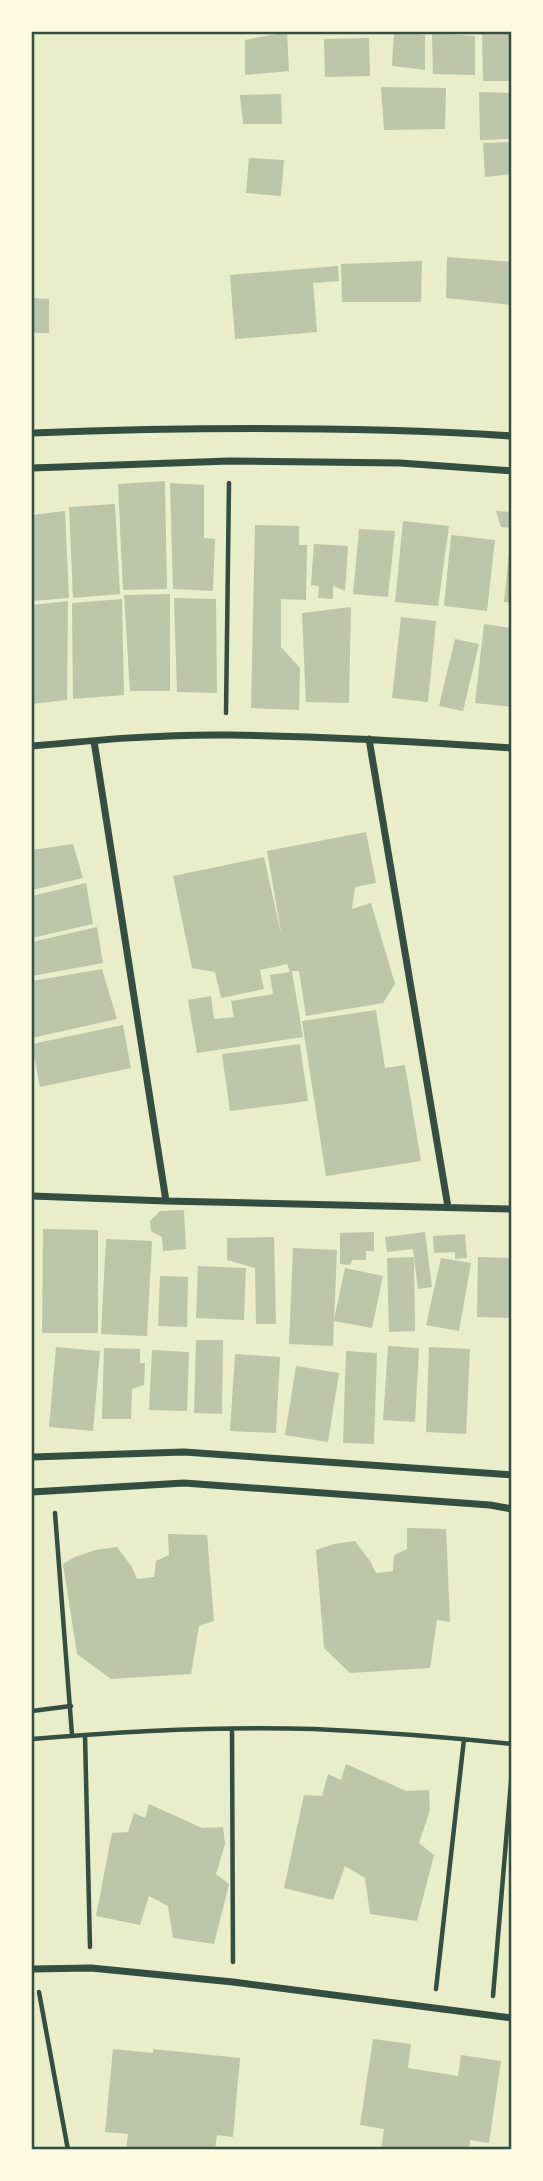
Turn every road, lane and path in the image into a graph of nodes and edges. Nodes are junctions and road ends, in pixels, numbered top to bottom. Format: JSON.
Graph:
{"nodes":[{"id":1,"x":32,"y":433,"type":"edge"},
{"id":2,"x":512,"y":436,"type":"edge"},
{"id":3,"x":229,"y":461,"type":"junction"},
{"id":4,"x":32,"y":468,"type":"edge"},
{"id":5,"x":512,"y":471,"type":"edge"},
{"id":6,"x":226,"y":734,"type":"junction"},
{"id":7,"x":369,"y":739,"type":"junction"},
{"id":8,"x":94,"y":740,"type":"junction"},
{"id":9,"x":32,"y":746,"type":"edge"},
{"id":10,"x":512,"y":748,"type":"edge"},
{"id":11,"x":32,"y":1196,"type":"edge"},
{"id":12,"x":166,"y":1201,"type":"junction"},
{"id":13,"x":449,"y":1207,"type":"junction"},
{"id":14,"x":512,"y":1209,"type":"edge"},
{"id":15,"x":32,"y":1457,"type":"edge"},
{"id":16,"x":512,"y":1475,"type":"edge"},
{"id":17,"x":54,"y":1491,"type":"junction"},
{"id":18,"x":32,"y":1492,"type":"edge"},
{"id":19,"x":512,"y":1509,"type":"edge"},
{"id":20,"x":71,"y":1706,"type":"junction"},
{"id":21,"x":32,"y":1712,"type":"edge"},
{"id":22,"x":232,"y":1729,"type":"junction"},
{"id":23,"x":72,"y":1735,"type":"junction"},
{"id":24,"x":85,"y":1735,"type":"junction"},
{"id":25,"x":32,"y":1739,"type":"edge"},
{"id":26,"x":464,"y":1739,"type":"junction"},
{"id":27,"x":512,"y":1744,"type":"edge"},
{"id":28,"x":512,"y":1770,"type":"edge"},
{"id":29,"x":33,"y":1968,"type":"edge"},
{"id":30,"x":91,"y":1968,"type":"junction"},
{"id":31,"x":233,"y":1982,"type":"junction"},
{"id":32,"x":434,"y":2008,"type":"junction"},
{"id":33,"x":491,"y":2016,"type":"junction"},
{"id":34,"x":512,"y":2018,"type":"edge"},
{"id":35,"x":68,"y":2150,"type":"edge"}],
"edges":[{"from":1,"to":2,"type":"street"},
{"from":3,"to":4,"type":"street"},
{"from":3,"to":5,"type":"street"},
{"from":3,"to":6,"type":"path"},
{"from":6,"to":7,"type":"street"},
{"from":6,"to":8,"type":"street"},
{"from":7,"to":10,"type":"street"},
{"from":7,"to":13,"type":"street"},
{"from":8,"to":9,"type":"street"},
{"from":8,"to":12,"type":"street"},
{"from":11,"to":12,"type":"street"},
{"from":12,"to":13,"type":"street"},
{"from":13,"to":14,"type":"street"},
{"from":15,"to":16,"type":"street"},
{"from":17,"to":18,"type":"street"},
{"from":17,"to":19,"type":"street"},
{"from":17,"to":20,"type":"path"},
{"from":20,"to":21,"type":"path"},
{"from":20,"to":23,"type":"path"},
{"from":22,"to":24,"type":"path"},
{"from":22,"to":26,"type":"path"},
{"from":22,"to":31,"type":"path"},
{"from":23,"to":24,"type":"path"},
{"from":23,"to":25,"type":"path"},
{"from":24,"to":30,"type":"path"},
{"from":26,"to":27,"type":"path"},
{"from":26,"to":32,"type":"path"},
{"from":28,"to":33,"type":"path"},
{"from":29,"to":30,"type":"street"},
{"from":29,"to":35,"type":"path"},
{"from":30,"to":31,"type":"street"},
{"from":31,"to":32,"type":"street"},
{"from":32,"to":33,"type":"street"},
{"from":33,"to":34,"type":"street"}]}
